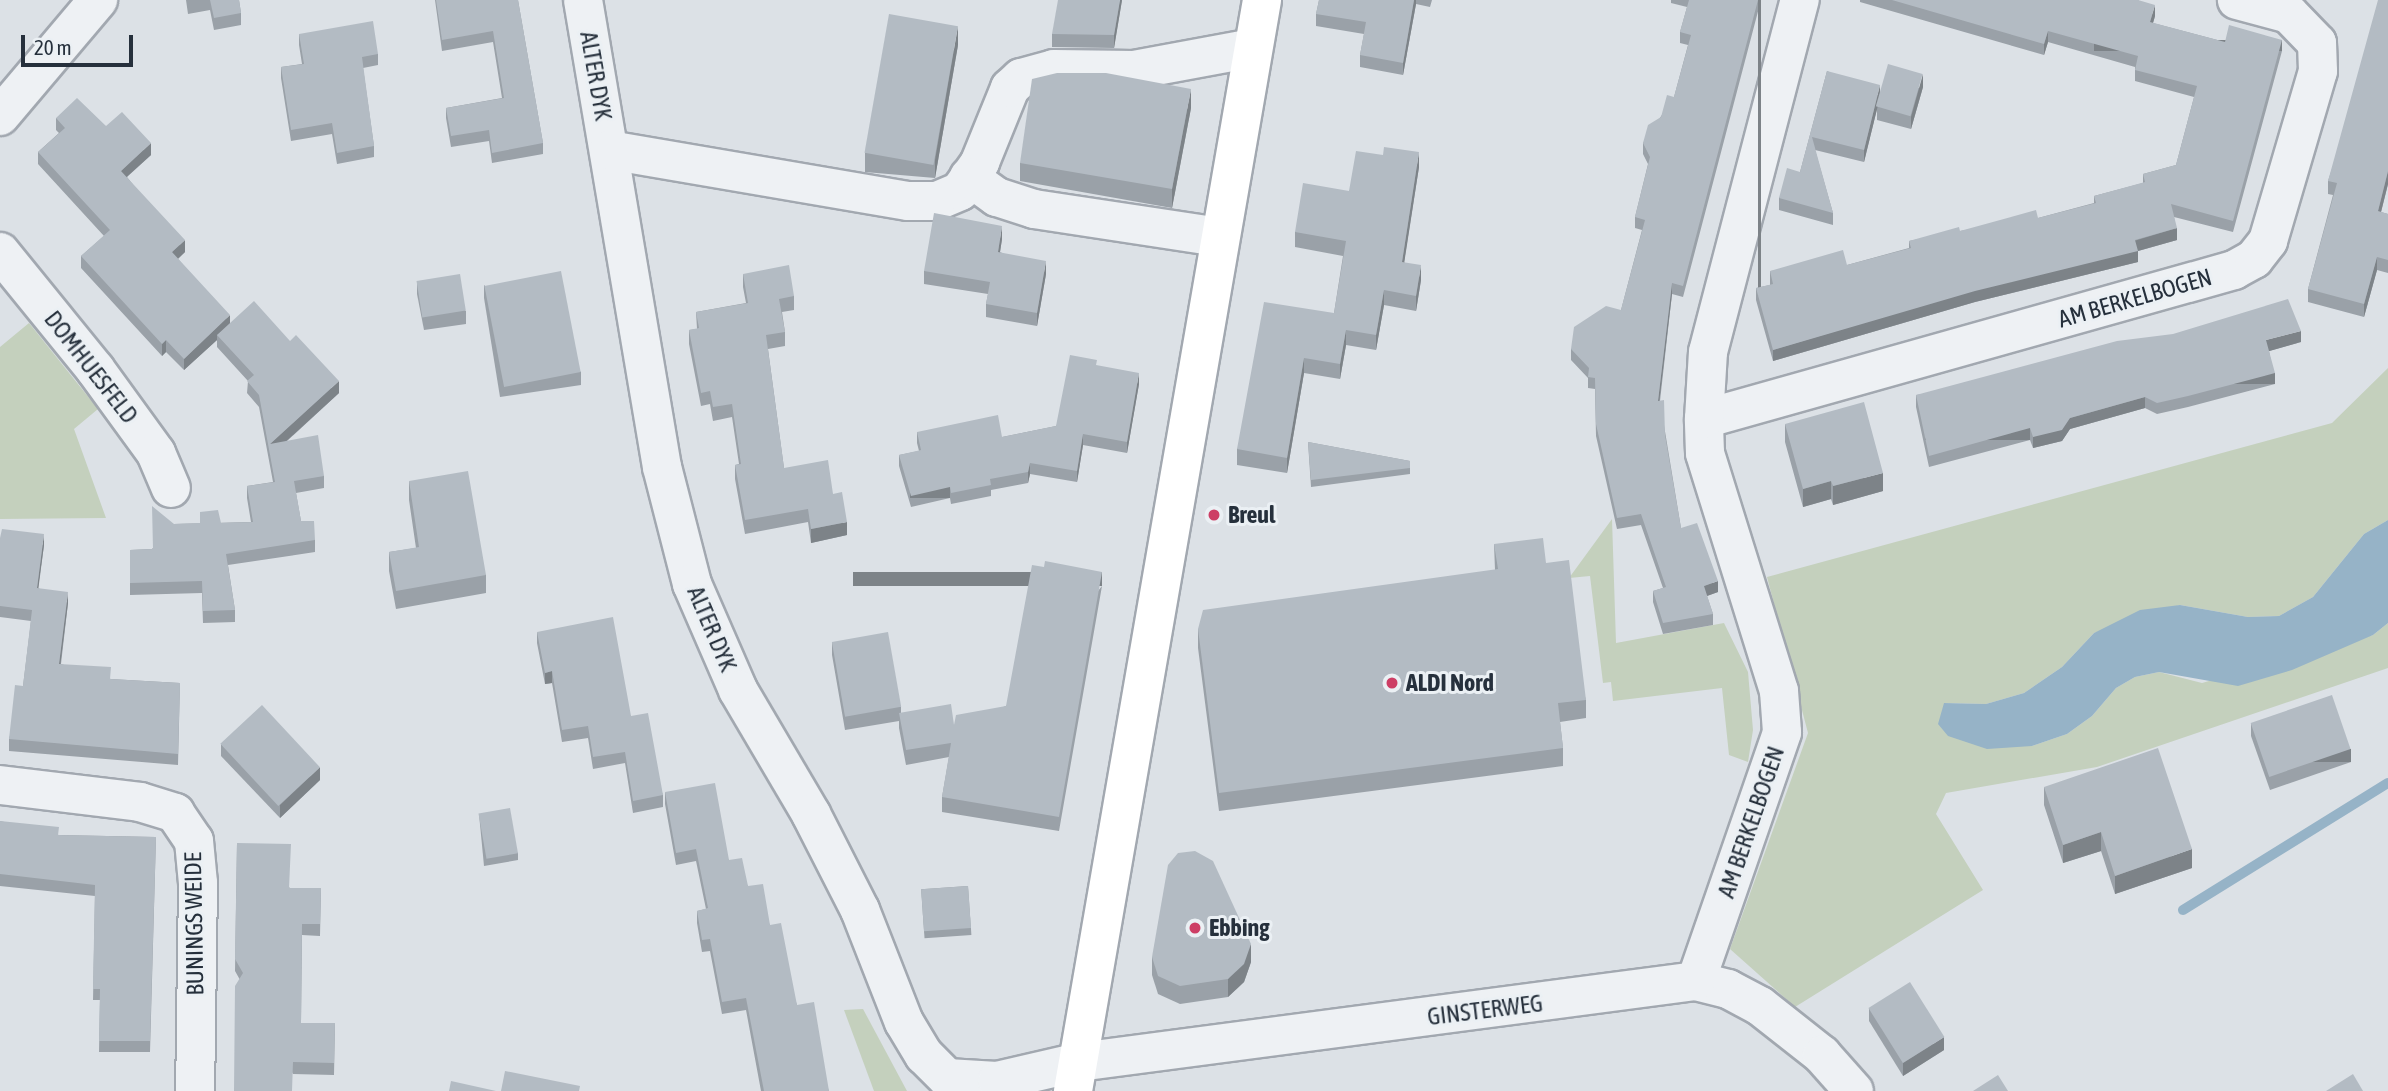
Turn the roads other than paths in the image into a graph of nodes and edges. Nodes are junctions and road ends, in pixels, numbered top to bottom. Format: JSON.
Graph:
{"nodes":[{"id":1,"x":98,"y":0,"type":"edge"},
{"id":2,"x":583,"y":0,"type":"edge"},
{"id":3,"x":1262,"y":0,"type":"edge"},
{"id":4,"x":1800,"y":0,"type":"edge"},
{"id":5,"x":2237,"y":0,"type":"edge"},
{"id":6,"x":1253,"y":48,"type":"junction"},
{"id":7,"x":0,"y":116,"type":"edge"},
{"id":8,"x":609,"y":150,"type":"junction"},
{"id":9,"x":969,"y":177,"type":"junction"},
{"id":10,"x":1220,"y":237,"type":"junction"},
{"id":11,"x":0,"y":252,"type":"edge"},
{"id":12,"x":1704,"y":419,"type":"junction"},
{"id":13,"x":171,"y":488,"type":"dead end"},
{"id":14,"x":0,"y":785,"type":"edge"},
{"id":15,"x":1696,"y":981,"type":"junction"},
{"id":16,"x":1076,"y":1076,"type":"edge"},
{"id":17,"x":945,"y":1084,"type":"edge"},
{"id":18,"x":195,"y":1091,"type":"edge"},
{"id":19,"x":1854,"y":1091,"type":"edge"}],
"edges":[{"from":1,"to":7,"type":"street"},
{"from":2,"to":8,"type":"street","name":"ALTER DYK"},
{"from":3,"to":6,"type":"main road"},
{"from":4,"to":12,"type":"street","name":"AM BERKELBOGEN"},
{"from":5,"to":12,"type":"street","name":"AM BERKELBOGEN"},
{"from":6,"to":9,"type":"street"},
{"from":6,"to":10,"type":"main road"},
{"from":8,"to":9,"type":"street"},
{"from":8,"to":17,"type":"street","name":"ALTER DYK"},
{"from":9,"to":10,"type":"street"},
{"from":10,"to":16,"type":"main road"},
{"from":11,"to":13,"type":"street","name":"DOMHUESFELD"},
{"from":12,"to":15,"type":"street","name":"AM BERKELBOGEN"},
{"from":14,"to":18,"type":"street","name":"BUNINGS WEIDE"},
{"from":15,"to":16,"type":"street","name":"GINSTERWEG"},
{"from":15,"to":19,"type":"street","name":"GINSTERWEG"},
{"from":16,"to":17,"type":"street","name":"ALTER DYK"}]}
